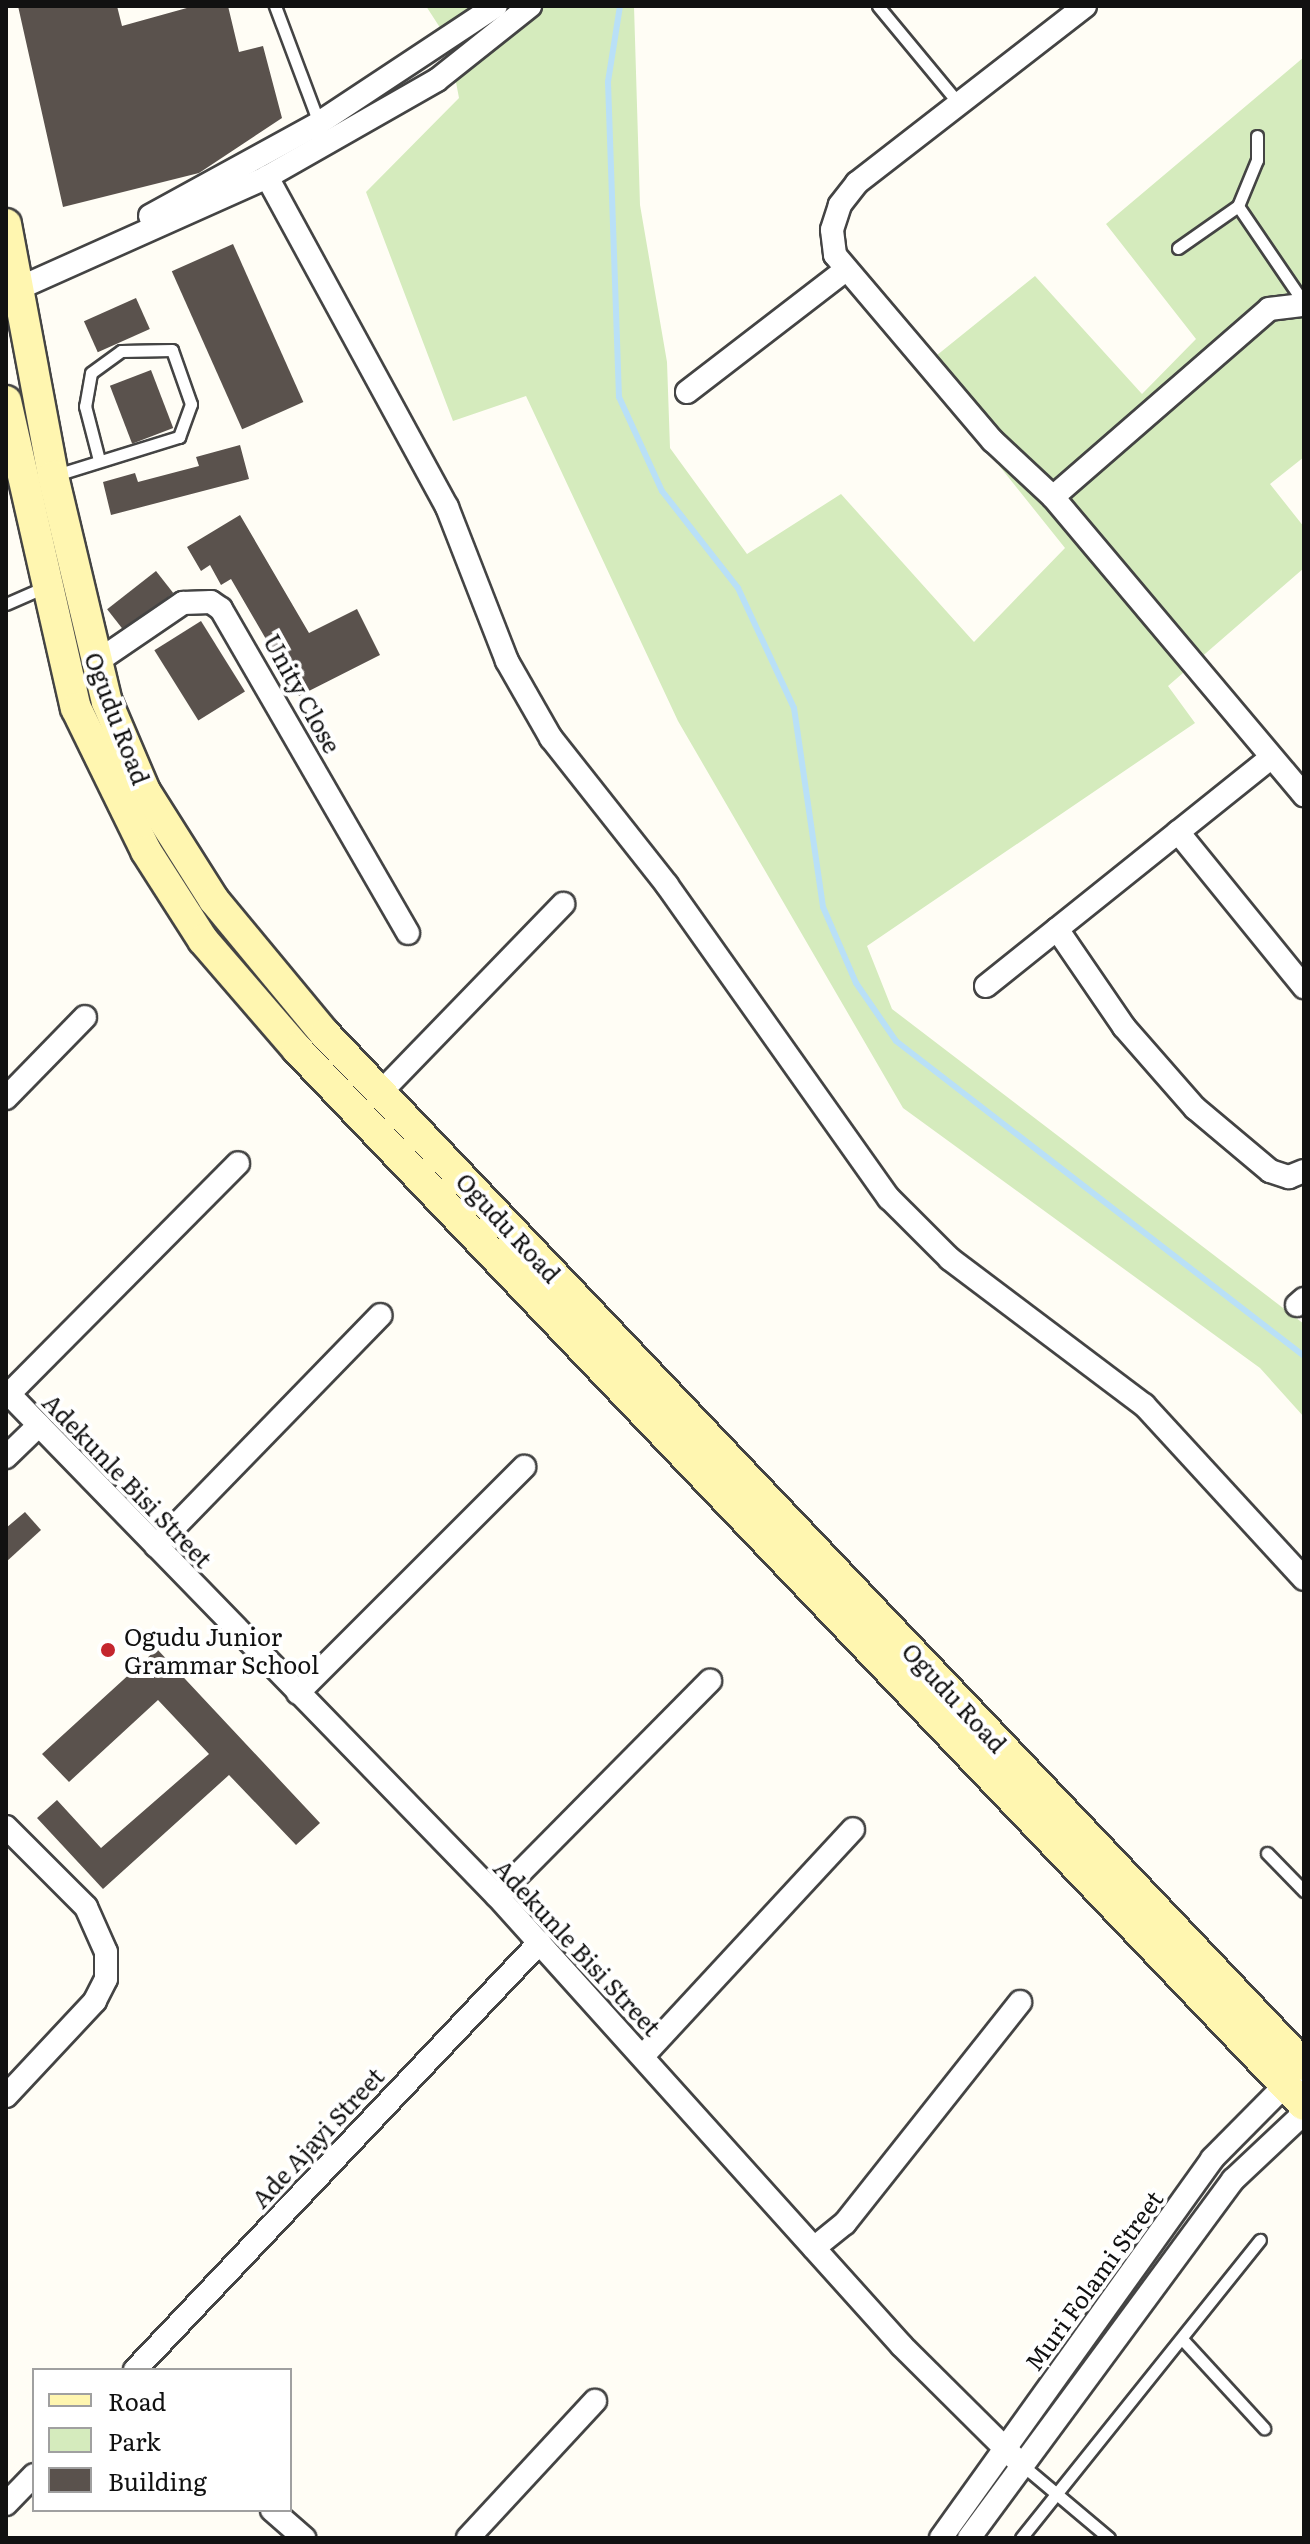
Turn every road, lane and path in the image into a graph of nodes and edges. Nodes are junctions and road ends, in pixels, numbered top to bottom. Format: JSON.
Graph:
{"nodes":[{"id":1,"x":275,"y":6,"type":"edge"},
{"id":2,"x":496,"y":6,"type":"edge"},
{"id":3,"x":530,"y":6,"type":"edge"},
{"id":4,"x":878,"y":6,"type":"edge"},
{"id":5,"x":1085,"y":6,"type":"edge"},
{"id":6,"x":476,"y":37,"type":"junction"},
{"id":7,"x":959,"y":104,"type":"junction"},
{"id":8,"x":319,"y":123,"type":"junction"},
{"id":9,"x":1257,"y":136,"type":"dead end"},
{"id":10,"x":267,"y":177,"type":"junction"},
{"id":11,"x":1238,"y":206,"type":"junction"},
{"id":12,"x":7,"y":235,"type":"edge"},
{"id":13,"x":1178,"y":248,"type":"dead end"},
{"id":14,"x":844,"y":271,"type":"junction"},
{"id":15,"x":12,"y":284,"type":"edge"},
{"id":16,"x":1304,"y":304,"type":"edge"},
{"id":17,"x":687,"y":392,"type":"dead end"},
{"id":18,"x":6,"y":401,"type":"edge"},
{"id":19,"x":99,"y":460,"type":"junction"},
{"id":20,"x":53,"y":476,"type":"junction"},
{"id":21,"x":14,"y":478,"type":"edge"},
{"id":22,"x":1053,"y":497,"type":"junction"},
{"id":23,"x":45,"y":587,"type":"junction"},
{"id":24,"x":6,"y":604,"type":"edge"},
{"id":25,"x":95,"y":663,"type":"junction"},
{"id":26,"x":1269,"y":759,"type":"junction"},
{"id":27,"x":1304,"y":795,"type":"edge"},
{"id":28,"x":1178,"y":832,"type":"junction"},
{"id":29,"x":563,"y":904,"type":"dead end"},
{"id":30,"x":1057,"y":929,"type":"junction"},
{"id":31,"x":408,"y":933,"type":"dead end"},
{"id":32,"x":986,"y":986,"type":"dead end"},
{"id":33,"x":1304,"y":987,"type":"edge"},
{"id":34,"x":85,"y":1017,"type":"dead end"},
{"id":35,"x":381,"y":1092,"type":"junction"},
{"id":36,"x":6,"y":1098,"type":"edge"},
{"id":37,"x":238,"y":1163,"type":"dead end"},
{"id":38,"x":1304,"y":1171,"type":"edge"},
{"id":39,"x":491,"y":1209,"type":"junction"},
{"id":40,"x":468,"y":1229,"type":"junction"},
{"id":41,"x":381,"y":1315,"type":"dead end"},
{"id":42,"x":8,"y":1392,"type":"edge"},
{"id":43,"x":39,"y":1425,"type":"junction"},
{"id":44,"x":6,"y":1457,"type":"edge"},
{"id":45,"x":524,"y":1467,"type":"dead end"},
{"id":46,"x":156,"y":1546,"type":"junction"},
{"id":47,"x":1304,"y":1579,"type":"edge"},
{"id":48,"x":710,"y":1681,"type":"dead end"},
{"id":49,"x":298,"y":1693,"type":"junction"},
{"id":50,"x":6,"y":1827,"type":"edge"},
{"id":51,"x":853,"y":1829,"type":"dead end"},
{"id":52,"x":1267,"y":1853,"type":"dead end"},
{"id":53,"x":1304,"y":1891,"type":"edge"},
{"id":54,"x":497,"y":1896,"type":"junction"},
{"id":55,"x":540,"y":1942,"type":"junction"},
{"id":56,"x":1020,"y":2002,"type":"dead end"},
{"id":57,"x":643,"y":2056,"type":"junction"},
{"id":58,"x":1300,"y":2072,"type":"edge"},
{"id":59,"x":6,"y":2096,"type":"edge"},
{"id":60,"x":1304,"y":2113,"type":"edge"},
{"id":61,"x":1260,"y":2240,"type":"dead end"},
{"id":62,"x":814,"y":2248,"type":"junction"},
{"id":63,"x":1183,"y":2340,"type":"junction"},
{"id":64,"x":137,"y":2368,"type":"edge"},
{"id":65,"x":595,"y":2401,"type":"dead end"},
{"id":66,"x":1264,"y":2428,"type":"dead end"},
{"id":67,"x":1004,"y":2449,"type":"junction"},
{"id":68,"x":1021,"y":2464,"type":"junction"},
{"id":69,"x":32,"y":2477,"type":"edge"},
{"id":70,"x":1057,"y":2493,"type":"junction"},
{"id":71,"x":6,"y":2504,"type":"edge"},
{"id":72,"x":274,"y":2512,"type":"edge"},
{"id":73,"x":304,"y":2538,"type":"edge"},
{"id":74,"x":468,"y":2538,"type":"edge"},
{"id":75,"x":941,"y":2538,"type":"edge"},
{"id":76,"x":969,"y":2538,"type":"edge"},
{"id":77,"x":1021,"y":2538,"type":"edge"},
{"id":78,"x":1109,"y":2538,"type":"edge"}],
"edges":[{"from":1,"to":8,"type":"lane"},
{"from":2,"to":6,"type":"street"},
{"from":3,"to":6,"type":"street"},
{"from":4,"to":7,"type":"lane"},
{"from":5,"to":7,"type":"street"},
{"from":6,"to":8,"type":"street"},
{"from":6,"to":10,"type":"street"},
{"from":7,"to":14,"type":"street"},
{"from":8,"to":15,"type":"street"},
{"from":9,"to":11,"type":"lane"},
{"from":10,"to":15,"type":"street"},
{"from":10,"to":47,"type":"street"},
{"from":11,"to":13,"type":"lane"},
{"from":11,"to":16,"type":"lane"},
{"from":12,"to":15,"type":"main road","name":"Ogudu Road"},
{"from":14,"to":17,"type":"street"},
{"from":14,"to":22,"type":"street"},
{"from":15,"to":20,"type":"main road","name":"Ogudu Road"},
{"from":16,"to":22,"type":"street"},
{"from":18,"to":21,"type":"main road","name":"Ogudu Road"},
{"from":19,"to":19,"type":"lane"},
{"from":19,"to":20,"type":"lane"},
{"from":20,"to":25,"type":"main road","name":"Ogudu Road"},
{"from":21,"to":23,"type":"main road","name":"Ogudu Road"},
{"from":22,"to":26,"type":"street"},
{"from":23,"to":24,"type":"lane"},
{"from":23,"to":40,"type":"main road","name":"Ogudu Road"},
{"from":25,"to":31,"type":"street","name":"Unity Close"},
{"from":25,"to":35,"type":"main road","name":"Ogudu Road"},
{"from":26,"to":27,"type":"street"},
{"from":26,"to":28,"type":"street"},
{"from":28,"to":30,"type":"street"},
{"from":28,"to":33,"type":"street"},
{"from":29,"to":35,"type":"street"},
{"from":30,"to":32,"type":"street"},
{"from":30,"to":38,"type":"street"},
{"from":34,"to":36,"type":"street"},
{"from":35,"to":39,"type":"main road","name":"Ogudu Road"},
{"from":37,"to":42,"type":"street"},
{"from":39,"to":40,"type":"main road"},
{"from":39,"to":58,"type":"main road","name":"Ogudu Road"},
{"from":40,"to":58,"type":"main road","name":"Ogudu Road"},
{"from":41,"to":46,"type":"street"},
{"from":42,"to":43,"type":"street","name":"Adekunle Bisi Street"},
{"from":43,"to":44,"type":"street"},
{"from":43,"to":46,"type":"street","name":"Adekunle Bisi Street"},
{"from":45,"to":49,"type":"street"},
{"from":46,"to":49,"type":"street","name":"Adekunle Bisi Street"},
{"from":48,"to":54,"type":"street"},
{"from":49,"to":54,"type":"street","name":"Adekunle Bisi Street"},
{"from":50,"to":59,"type":"street"},
{"from":51,"to":57,"type":"street"},
{"from":52,"to":53,"type":"lane"},
{"from":54,"to":55,"type":"street","name":"Adekunle Bisi Street"},
{"from":55,"to":57,"type":"street","name":"Adekunle Bisi Street"},
{"from":55,"to":64,"type":"street","name":"Ade Ajayi Street"},
{"from":56,"to":62,"type":"street"},
{"from":57,"to":62,"type":"street","name":"Adekunle Bisi Street"},
{"from":58,"to":67,"type":"street","name":"Muri Folami Street"},
{"from":60,"to":68,"type":"street"},
{"from":61,"to":63,"type":"lane"},
{"from":62,"to":67,"type":"street","name":"Adekunle Bisi Street"},
{"from":63,"to":66,"type":"lane"},
{"from":63,"to":70,"type":"lane"},
{"from":65,"to":74,"type":"street"},
{"from":67,"to":68,"type":"street","name":"Adekunle Bisi Street"},
{"from":67,"to":75,"type":"street","name":"Muri Folami Street"},
{"from":68,"to":70,"type":"lane","name":"Adekunle Bisi Street"},
{"from":68,"to":76,"type":"street"},
{"from":69,"to":71,"type":"street"},
{"from":70,"to":77,"type":"lane"},
{"from":70,"to":78,"type":"lane","name":"Adekunle Bisi Street"},
{"from":72,"to":73,"type":"street"}]}
